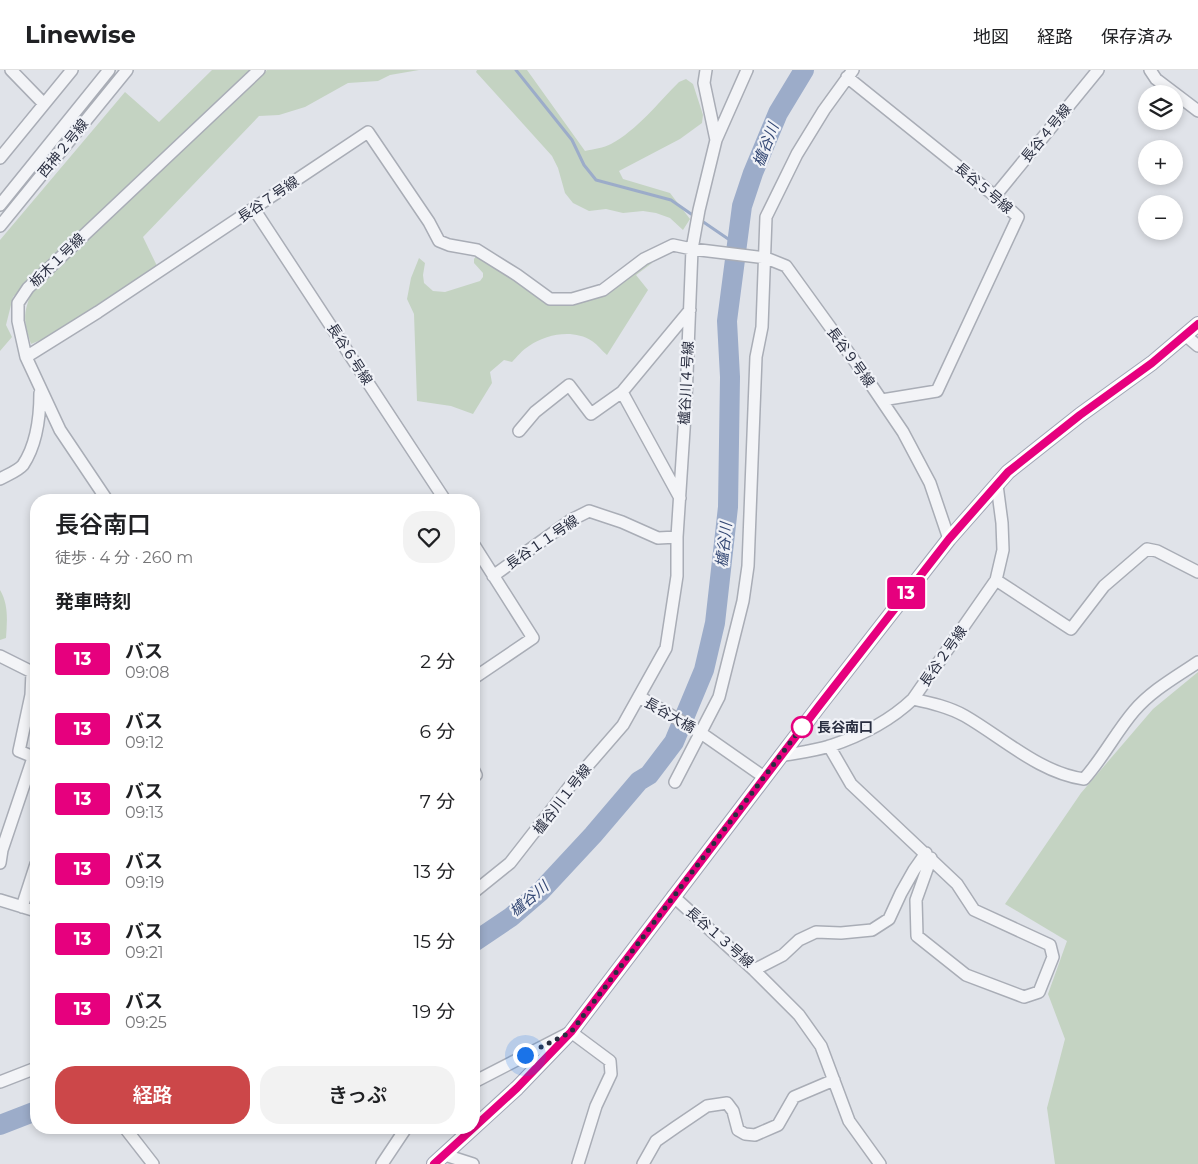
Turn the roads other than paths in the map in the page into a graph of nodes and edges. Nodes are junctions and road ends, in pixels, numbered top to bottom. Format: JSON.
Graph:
{"nodes":[{"id":1,"x":11,"y":70,"type":"edge"},
{"id":2,"x":72,"y":70,"type":"edge"},
{"id":3,"x":110,"y":70,"type":"edge"},
{"id":4,"x":127,"y":70,"type":"edge"},
{"id":5,"x":259,"y":70,"type":"edge"},
{"id":6,"x":706,"y":70,"type":"edge"},
{"id":7,"x":747,"y":70,"type":"edge"},
{"id":8,"x":1098,"y":70,"type":"edge"},
{"id":9,"x":1150,"y":70,"type":"edge"},
{"id":10,"x":850,"y":73,"type":"edge"},
{"id":11,"x":44,"y":104,"type":"junction"},
{"id":12,"x":1198,"y":111,"type":"edge"},
{"id":13,"x":716,"y":140,"type":"junction"},
{"id":14,"x":0,"y":157,"type":"edge"},
{"id":15,"x":995,"y":196,"type":"junction"},
{"id":16,"x":0,"y":204,"type":"edge"},
{"id":17,"x":254,"y":209,"type":"junction"},
{"id":18,"x":0,"y":226,"type":"edge"},
{"id":19,"x":692,"y":249,"type":"junction"},
{"id":20,"x":477,"y":250,"type":"joint"},
{"id":21,"x":766,"y":258,"type":"junction"},
{"id":22,"x":690,"y":310,"type":"junction"},
{"id":23,"x":1198,"y":324,"type":"edge"},
{"id":24,"x":1185,"y":335,"type":"junction"},
{"id":25,"x":1198,"y":346,"type":"edge"},
{"id":26,"x":26,"y":358,"type":"junction"},
{"id":27,"x":41,"y":389,"type":"junction"},
{"id":28,"x":622,"y":392,"type":"junction"},
{"id":29,"x":882,"y":400,"type":"junction"},
{"id":30,"x":519,"y":432,"type":"dead end"},
{"id":31,"x":0,"y":479,"type":"edge"},
{"id":32,"x":997,"y":485,"type":"junction"},
{"id":33,"x":103,"y":494,"type":"edge"},
{"id":34,"x":441,"y":494,"type":"edge"},
{"id":35,"x":680,"y":498,"type":"junction"},
{"id":36,"x":677,"y":537,"type":"junction"},
{"id":37,"x":949,"y":539,"type":"junction"},
{"id":38,"x":480,"y":555,"type":"edge"},
{"id":39,"x":1198,"y":572,"type":"edge"},
{"id":40,"x":493,"y":576,"type":"junction"},
{"id":41,"x":996,"y":580,"type":"junction"},
{"id":42,"x":0,"y":656,"type":"edge"},
{"id":43,"x":1198,"y":662,"type":"edge"},
{"id":44,"x":30,"y":671,"type":"edge"},
{"id":45,"x":480,"y":674,"type":"edge"},
{"id":46,"x":640,"y":697,"type":"junction"},
{"id":47,"x":914,"y":699,"type":"junction"},
{"id":48,"x":30,"y":700,"type":"edge"},
{"id":49,"x":701,"y":733,"type":"junction"},
{"id":50,"x":829,"y":746,"type":"junction"},
{"id":51,"x":30,"y":756,"type":"edge"},
{"id":52,"x":780,"y":756,"type":"junction"},
{"id":53,"x":30,"y":772,"type":"edge"},
{"id":54,"x":764,"y":778,"type":"junction"},
{"id":55,"x":675,"y":782,"type":"dead end"},
{"id":56,"x":928,"y":856,"type":"junction"},
{"id":57,"x":0,"y":863,"type":"edge"},
{"id":58,"x":30,"y":882,"type":"edge"},
{"id":59,"x":480,"y":887,"type":"edge"},
{"id":60,"x":673,"y":896,"type":"junction"},
{"id":61,"x":0,"y":900,"type":"edge"},
{"id":62,"x":22,"y":907,"type":"junction"},
{"id":63,"x":30,"y":909,"type":"edge"},
{"id":64,"x":754,"y":970,"type":"junction"},
{"id":65,"x":571,"y":1032,"type":"junction"},
{"id":66,"x":30,"y":1070,"type":"edge"},
{"id":67,"x":480,"y":1079,"type":"edge"},
{"id":68,"x":834,"y":1080,"type":"junction"},
{"id":69,"x":0,"y":1082,"type":"edge"},
{"id":70,"x":480,"y":1123,"type":"edge"},
{"id":71,"x":130,"y":1134,"type":"edge"},
{"id":72,"x":402,"y":1134,"type":"edge"},
{"id":73,"x":468,"y":1134,"type":"edge"},
{"id":74,"x":440,"y":1160,"type":"edge"},
{"id":75,"x":153,"y":1164,"type":"edge"},
{"id":76,"x":382,"y":1164,"type":"edge"},
{"id":77,"x":473,"y":1164,"type":"edge"},
{"id":78,"x":578,"y":1164,"type":"edge"},
{"id":79,"x":643,"y":1164,"type":"edge"},
{"id":80,"x":880,"y":1164,"type":"edge"}],
"edges":[{"from":1,"to":11,"type":"street"},
{"from":2,"to":11,"type":"street"},
{"from":3,"to":16,"type":"street","name":"西神２号線"},
{"from":4,"to":18,"type":"street","name":"西神２号線"},
{"from":5,"to":26,"type":"street","name":"栃木１号線"},
{"from":6,"to":13,"type":"street"},
{"from":7,"to":13,"type":"street","name":"櫨谷川４号線"},
{"from":8,"to":15,"type":"street","name":"長谷４号線"},
{"from":9,"to":12,"type":"street"},
{"from":10,"to":15,"type":"street","name":"長谷５号線"},
{"from":10,"to":21,"type":"street"},
{"from":11,"to":14,"type":"street"},
{"from":13,"to":19,"type":"street","name":"櫨谷川４号線"},
{"from":15,"to":29,"type":"street","name":"長谷５号線"},
{"from":17,"to":20,"type":"street","name":"長谷７号線"},
{"from":17,"to":26,"type":"street","name":"長谷７号線"},
{"from":17,"to":34,"type":"street","name":"長谷６号線"},
{"from":19,"to":20,"type":"street","name":"長谷９号線"},
{"from":19,"to":21,"type":"street","name":"長谷９号線"},
{"from":19,"to":22,"type":"street","name":"櫨谷川４号線"},
{"from":21,"to":29,"type":"street","name":"長谷９号線"},
{"from":21,"to":49,"type":"street"},
{"from":22,"to":28,"type":"street"},
{"from":22,"to":35,"type":"street","name":"櫨谷川４号線"},
{"from":23,"to":24,"type":"main road"},
{"from":24,"to":25,"type":"street"},
{"from":24,"to":32,"type":"main road"},
{"from":26,"to":27,"type":"street","name":"栃木１号線"},
{"from":27,"to":31,"type":"street"},
{"from":27,"to":33,"type":"street","name":"栃木１号線"},
{"from":28,"to":30,"type":"street"},
{"from":28,"to":35,"type":"street"},
{"from":29,"to":37,"type":"street","name":"長谷９号線"},
{"from":32,"to":37,"type":"main road"},
{"from":32,"to":41,"type":"street"},
{"from":35,"to":36,"type":"street","name":"櫨谷川４号線"},
{"from":36,"to":40,"type":"street","name":"長谷１１号線"},
{"from":36,"to":46,"type":"street","name":"櫨谷川４号線"},
{"from":37,"to":52,"type":"main road"},
{"from":38,"to":40,"type":"street"},
{"from":39,"to":41,"type":"street"},
{"from":40,"to":45,"type":"street"},
{"from":41,"to":47,"type":"street","name":"長谷２号線"},
{"from":42,"to":44,"type":"street"},
{"from":43,"to":47,"type":"street","name":"長谷２号線"},
{"from":46,"to":49,"type":"street","name":"長谷大橋"},
{"from":46,"to":59,"type":"street","name":"櫨谷川１号線"},
{"from":47,"to":50,"type":"street"},
{"from":48,"to":51,"type":"street"},
{"from":49,"to":54,"type":"street","name":"長谷大橋"},
{"from":49,"to":55,"type":"street"},
{"from":50,"to":52,"type":"street"},
{"from":50,"to":56,"type":"street"},
{"from":52,"to":54,"type":"main road"},
{"from":53,"to":57,"type":"street"},
{"from":54,"to":60,"type":"main road"},
{"from":56,"to":56,"type":"street"},
{"from":56,"to":64,"type":"street","name":"長谷１３号線"},
{"from":58,"to":62,"type":"street"},
{"from":60,"to":64,"type":"street","name":"長谷１３号線"},
{"from":60,"to":65,"type":"main road"},
{"from":61,"to":62,"type":"street"},
{"from":62,"to":63,"type":"street"},
{"from":64,"to":68,"type":"street"},
{"from":65,"to":67,"type":"street"},
{"from":65,"to":70,"type":"main road"},
{"from":65,"to":78,"type":"street"},
{"from":66,"to":69,"type":"street"},
{"from":68,"to":79,"type":"street"},
{"from":68,"to":80,"type":"street"},
{"from":71,"to":75,"type":"street"},
{"from":72,"to":76,"type":"street"},
{"from":73,"to":74,"type":"main road"},
{"from":74,"to":77,"type":"street"}]}
